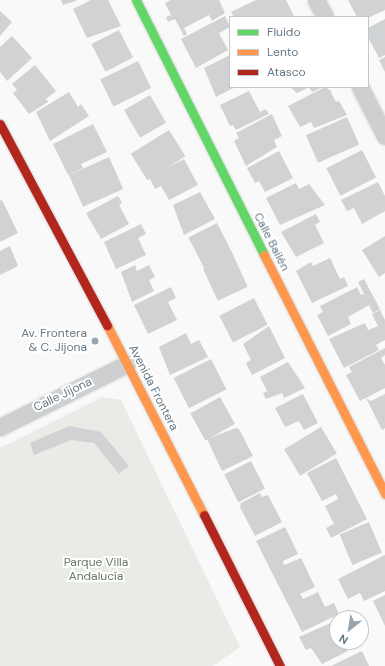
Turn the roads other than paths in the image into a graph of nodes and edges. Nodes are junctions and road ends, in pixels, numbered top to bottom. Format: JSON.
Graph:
{"nodes":[{"id":1,"x":136,"y":0,"type":"edge"},
{"id":2,"x":316,"y":0,"type":"edge"},
{"id":3,"x":324,"y":16,"type":"edge"},
{"id":4,"x":361,"y":88,"type":"edge"},
{"id":5,"x":0,"y":124,"type":"edge"},
{"id":6,"x":385,"y":136,"type":"edge"},
{"id":7,"x":127,"y":364,"type":"junction"},
{"id":8,"x":0,"y":427,"type":"edge"},
{"id":9,"x":385,"y":494,"type":"edge"},
{"id":10,"x":280,"y":666,"type":"edge"}],
"edges":[{"from":1,"to":9,"type":"street","name":"Calle Bailén"},
{"from":2,"to":3,"type":"street"},
{"from":4,"to":6,"type":"street"},
{"from":5,"to":7,"type":"street","name":"Avenida Frontera"},
{"from":7,"to":8,"type":"street","name":"Calle Jijona"},
{"from":7,"to":10,"type":"street","name":"Avenida Frontera"}]}
